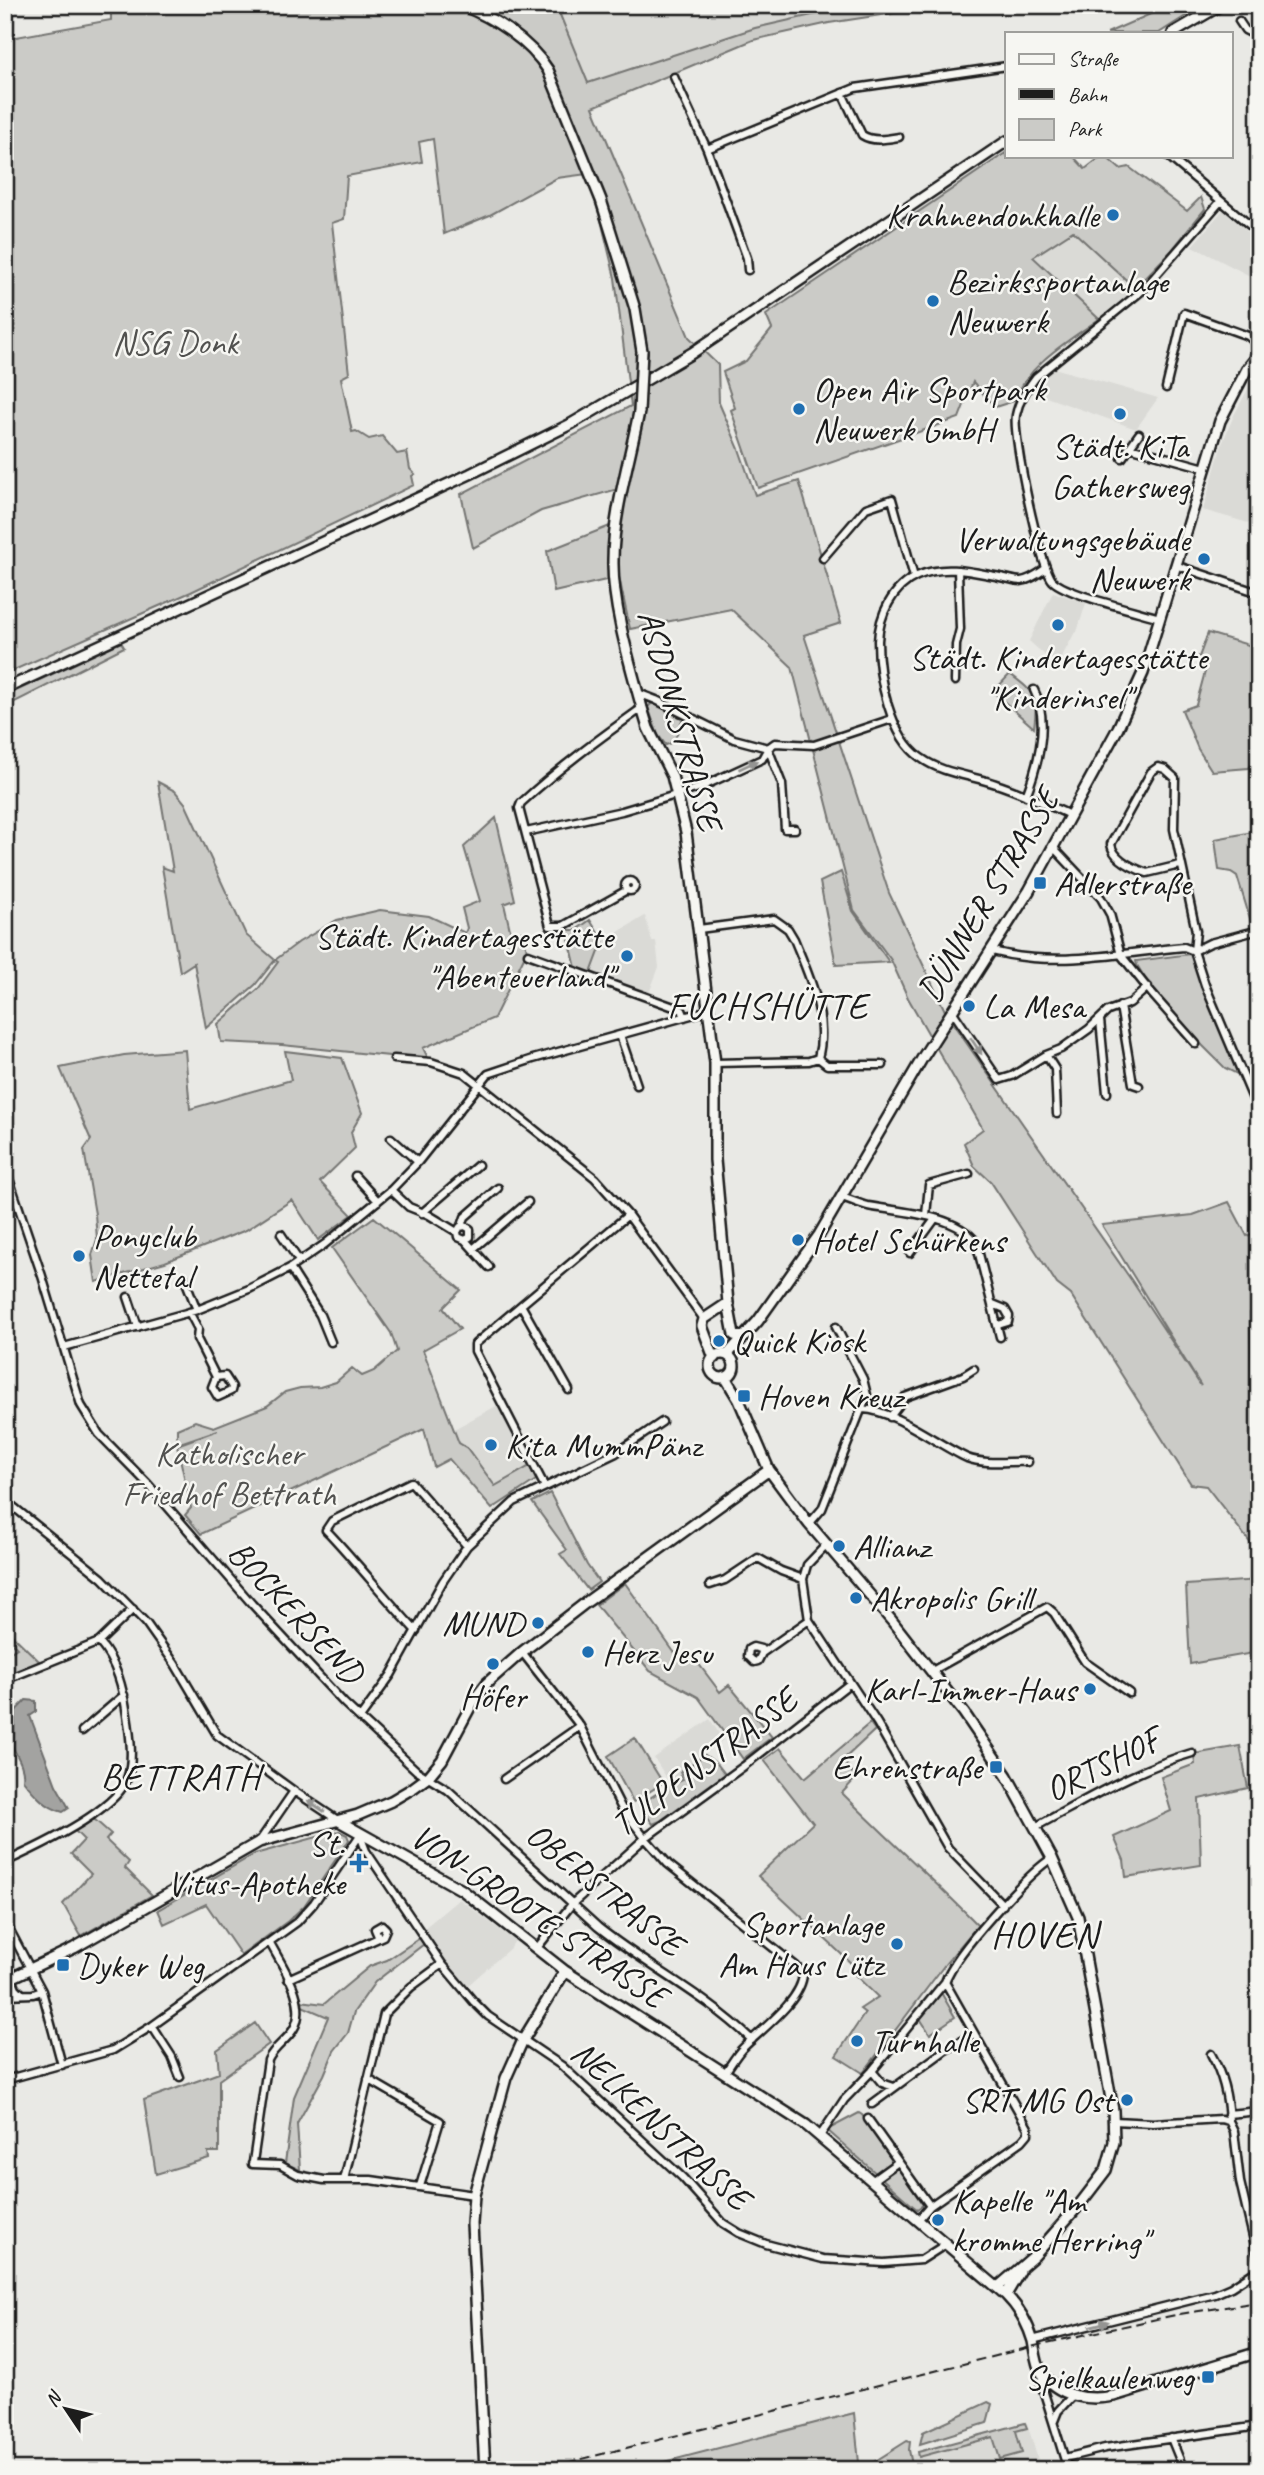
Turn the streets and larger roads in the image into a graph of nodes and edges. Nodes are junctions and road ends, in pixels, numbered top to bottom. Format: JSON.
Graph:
{"nodes":[{"id":1,"x":461,"y":5,"type":"edge"},
{"id":2,"x":1221,"y":5,"type":"edge"},
{"id":3,"x":1239,"y":21,"type":"dead end"},
{"id":4,"x":1175,"y":32,"type":"edge"},
{"id":5,"x":1259,"y":37,"type":"edge"},
{"id":6,"x":1005,"y":66,"type":"edge"},
{"id":7,"x":674,"y":77,"type":"dead end"},
{"id":8,"x":842,"y":93,"type":"junction"},
{"id":9,"x":899,"y":137,"type":"dead end"},
{"id":10,"x":1005,"y":142,"type":"edge"},
{"id":11,"x":707,"y":149,"type":"junction"},
{"id":12,"x":1170,"y":158,"type":"edge"},
{"id":13,"x":1220,"y":202,"type":"junction"},
{"id":14,"x":1259,"y":233,"type":"edge"},
{"id":15,"x":748,"y":270,"type":"dead end"},
{"id":16,"x":1259,"y":346,"type":"edge"},
{"id":17,"x":1259,"y":354,"type":"edge"},
{"id":18,"x":1166,"y":388,"type":"dead end"},
{"id":19,"x":1139,"y":434,"type":"dead end"},
{"id":20,"x":1129,"y":447,"type":"junction"},
{"id":21,"x":1122,"y":458,"type":"dead end"},
{"id":22,"x":1205,"y":468,"type":"junction"},
{"id":23,"x":823,"y":558,"type":"dead end"},
{"id":24,"x":1175,"y":565,"type":"junction"},
{"id":25,"x":1045,"y":569,"type":"junction"},
{"id":26,"x":958,"y":570,"type":"junction"},
{"id":27,"x":914,"y":577,"type":"junction"},
{"id":28,"x":1259,"y":593,"type":"edge"},
{"id":29,"x":1160,"y":618,"type":"junction"},
{"id":30,"x":955,"y":681,"type":"dead end"},
{"id":31,"x":5,"y":689,"type":"edge"},
{"id":32,"x":1034,"y":690,"type":"dead end"},
{"id":33,"x":638,"y":693,"type":"junction"},
{"id":34,"x":642,"y":708,"type":"junction"},
{"id":35,"x":892,"y":719,"type":"junction"},
{"id":36,"x":768,"y":748,"type":"junction"},
{"id":37,"x":677,"y":794,"type":"junction"},
{"id":38,"x":1026,"y":796,"type":"junction"},
{"id":39,"x":1070,"y":815,"type":"junction"},
{"id":40,"x":795,"y":829,"type":"dead end"},
{"id":41,"x":526,"y":832,"type":"junction"},
{"id":42,"x":1053,"y":847,"type":"junction"},
{"id":43,"x":1180,"y":865,"type":"junction"},
{"id":44,"x":627,"y":890,"type":"dead end"},
{"id":45,"x":699,"y":929,"type":"junction"},
{"id":46,"x":1259,"y":930,"type":"edge"},
{"id":47,"x":992,"y":951,"type":"junction"},
{"id":48,"x":1194,"y":951,"type":"junction"},
{"id":49,"x":528,"y":954,"type":"dead end"},
{"id":50,"x":1121,"y":955,"type":"junction"},
{"id":51,"x":1148,"y":987,"type":"junction"},
{"id":52,"x":1120,"y":1006,"type":"junction"},
{"id":53,"x":709,"y":1010,"type":"junction"},
{"id":54,"x":953,"y":1012,"type":"junction"},
{"id":55,"x":685,"y":1017,"type":"junction"},
{"id":56,"x":1100,"y":1020,"type":"junction"},
{"id":57,"x":620,"y":1035,"type":"junction"},
{"id":58,"x":1196,"y":1044,"type":"dead end"},
{"id":59,"x":1046,"y":1055,"type":"junction"},
{"id":60,"x":818,"y":1058,"type":"junction"},
{"id":61,"x":394,"y":1059,"type":"dead end"},
{"id":62,"x":715,"y":1063,"type":"junction"},
{"id":63,"x":883,"y":1065,"type":"dead end"},
{"id":64,"x":479,"y":1084,"type":"junction"},
{"id":65,"x":637,"y":1085,"type":"dead end"},
{"id":66,"x":1139,"y":1086,"type":"dead end"},
{"id":67,"x":1107,"y":1093,"type":"dead end"},
{"id":68,"x":1259,"y":1113,"type":"edge"},
{"id":69,"x":1058,"y":1114,"type":"dead end"},
{"id":70,"x":391,"y":1138,"type":"dead end"},
{"id":71,"x":418,"y":1162,"type":"junction"},
{"id":72,"x":478,"y":1165,"type":"dead end"},
{"id":73,"x":5,"y":1167,"type":"edge"},
{"id":74,"x":969,"y":1174,"type":"dead end"},
{"id":75,"x":355,"y":1176,"type":"dead end"},
{"id":76,"x":498,"y":1188,"type":"dead end"},
{"id":77,"x":391,"y":1190,"type":"junction"},
{"id":78,"x":842,"y":1197,"type":"junction"},
{"id":79,"x":378,"y":1201,"type":"junction"},
{"id":80,"x":528,"y":1202,"type":"dead end"},
{"id":81,"x":422,"y":1213,"type":"junction"},
{"id":82,"x":628,"y":1215,"type":"junction"},
{"id":83,"x":926,"y":1216,"type":"junction"},
{"id":84,"x":935,"y":1219,"type":"junction"},
{"id":85,"x":462,"y":1226,"type":"junction"},
{"id":86,"x":457,"y":1232,"type":"junction"},
{"id":87,"x":281,"y":1234,"type":"dead end"},
{"id":88,"x":465,"y":1240,"type":"junction"},
{"id":89,"x":473,"y":1249,"type":"junction"},
{"id":90,"x":910,"y":1253,"type":"dead end"},
{"id":91,"x":299,"y":1261,"type":"junction"},
{"id":92,"x":489,"y":1267,"type":"dead end"},
{"id":93,"x":290,"y":1268,"type":"junction"},
{"id":94,"x":184,"y":1277,"type":"dead end"},
{"id":95,"x":128,"y":1297,"type":"dead end"},
{"id":96,"x":728,"y":1303,"type":"junction"},
{"id":97,"x":993,"y":1304,"type":"junction"},
{"id":98,"x":521,"y":1305,"type":"junction"},
{"id":99,"x":193,"y":1311,"type":"junction"},
{"id":100,"x":704,"y":1320,"type":"junction"},
{"id":101,"x":758,"y":1321,"type":"junction"},
{"id":102,"x":998,"y":1325,"type":"junction"},
{"id":103,"x":138,"y":1327,"type":"junction"},
{"id":104,"x":836,"y":1327,"type":"dead end"},
{"id":105,"x":743,"y":1337,"type":"junction"},
{"id":106,"x":1000,"y":1337,"type":"dead end"},
{"id":107,"x":331,"y":1342,"type":"dead end"},
{"id":108,"x":64,"y":1347,"type":"junction"},
{"id":109,"x":723,"y":1357,"type":"junction"},
{"id":110,"x":974,"y":1369,"type":"dead end"},
{"id":111,"x":728,"y":1375,"type":"junction"},
{"id":112,"x":216,"y":1377,"type":"dead end"},
{"id":113,"x":569,"y":1390,"type":"dead end"},
{"id":114,"x":863,"y":1409,"type":"junction"},
{"id":115,"x":890,"y":1417,"type":"junction"},
{"id":116,"x":662,"y":1422,"type":"dead end"},
{"id":117,"x":1028,"y":1462,"type":"dead end"},
{"id":118,"x":769,"y":1470,"type":"junction"},
{"id":119,"x":545,"y":1487,"type":"junction"},
{"id":120,"x":5,"y":1500,"type":"edge"},
{"id":121,"x":809,"y":1524,"type":"junction"},
{"id":122,"x":826,"y":1545,"type":"junction"},
{"id":123,"x":467,"y":1546,"type":"junction"},
{"id":124,"x":803,"y":1579,"type":"junction"},
{"id":125,"x":710,"y":1585,"type":"dead end"},
{"id":126,"x":133,"y":1609,"type":"junction"},
{"id":127,"x":808,"y":1620,"type":"junction"},
{"id":128,"x":416,"y":1631,"type":"junction"},
{"id":129,"x":99,"y":1642,"type":"junction"},
{"id":130,"x":522,"y":1651,"type":"junction"},
{"id":131,"x":762,"y":1653,"type":"dead end"},
{"id":132,"x":932,"y":1671,"type":"junction"},
{"id":133,"x":5,"y":1680,"type":"edge"},
{"id":134,"x":849,"y":1684,"type":"junction"},
{"id":135,"x":1129,"y":1693,"type":"dead end"},
{"id":136,"x":124,"y":1695,"type":"junction"},
{"id":137,"x":360,"y":1718,"type":"junction"},
{"id":138,"x":580,"y":1726,"type":"junction"},
{"id":139,"x":82,"y":1731,"type":"dead end"},
{"id":140,"x":1192,"y":1753,"type":"dead end"},
{"id":141,"x":428,"y":1777,"type":"junction"},
{"id":142,"x":503,"y":1779,"type":"dead end"},
{"id":143,"x":294,"y":1791,"type":"junction"},
{"id":144,"x":339,"y":1821,"type":"junction"},
{"id":145,"x":1035,"y":1827,"type":"junction"},
{"id":146,"x":360,"y":1835,"type":"junction"},
{"id":147,"x":645,"y":1838,"type":"junction"},
{"id":148,"x":259,"y":1842,"type":"junction"},
{"id":149,"x":1052,"y":1858,"type":"junction"},
{"id":150,"x":5,"y":1862,"type":"edge"},
{"id":151,"x":572,"y":1904,"type":"junction"},
{"id":152,"x":1003,"y":1905,"type":"junction"},
{"id":153,"x":5,"y":1921,"type":"edge"},
{"id":154,"x":378,"y":1936,"type":"dead end"},
{"id":155,"x":270,"y":1942,"type":"junction"},
{"id":156,"x":537,"y":1948,"type":"junction"},
{"id":157,"x":442,"y":1964,"type":"junction"},
{"id":158,"x":32,"y":1969,"type":"junction"},
{"id":159,"x":435,"y":1970,"type":"junction"},
{"id":160,"x":447,"y":1971,"type":"junction"},
{"id":161,"x":565,"y":1971,"type":"junction"},
{"id":162,"x":8,"y":1979,"type":"edge"},
{"id":163,"x":288,"y":1979,"type":"junction"},
{"id":164,"x":945,"y":1982,"type":"junction"},
{"id":165,"x":42,"y":1991,"type":"junction"},
{"id":166,"x":22,"y":1994,"type":"junction"},
{"id":167,"x":5,"y":1995,"type":"edge"},
{"id":168,"x":152,"y":2026,"type":"junction"},
{"id":169,"x":973,"y":2034,"type":"junction"},
{"id":170,"x":523,"y":2040,"type":"junction"},
{"id":171,"x":752,"y":2040,"type":"junction"},
{"id":172,"x":1212,"y":2054,"type":"dead end"},
{"id":173,"x":62,"y":2065,"type":"junction"},
{"id":174,"x":872,"y":2071,"type":"junction"},
{"id":175,"x":725,"y":2073,"type":"junction"},
{"id":176,"x":180,"y":2077,"type":"dead end"},
{"id":177,"x":368,"y":2079,"type":"junction"},
{"id":178,"x":5,"y":2080,"type":"edge"},
{"id":179,"x":894,"y":2087,"type":"junction"},
{"id":180,"x":872,"y":2104,"type":"dead end"},
{"id":181,"x":1259,"y":2112,"type":"edge"},
{"id":182,"x":1229,"y":2117,"type":"junction"},
{"id":183,"x":868,"y":2119,"type":"dead end"},
{"id":184,"x":1114,"y":2121,"type":"junction"},
{"id":185,"x":820,"y":2136,"type":"junction"},
{"id":186,"x":898,"y":2162,"type":"junction"},
{"id":187,"x":344,"y":2180,"type":"junction"},
{"id":188,"x":873,"y":2180,"type":"junction"},
{"id":189,"x":420,"y":2186,"type":"junction"},
{"id":190,"x":474,"y":2195,"type":"junction"},
{"id":191,"x":930,"y":2206,"type":"junction"},
{"id":192,"x":918,"y":2220,"type":"junction"},
{"id":193,"x":1256,"y":2242,"type":"edge"},
{"id":194,"x":946,"y":2244,"type":"junction"},
{"id":195,"x":1259,"y":2262,"type":"edge"},
{"id":196,"x":1259,"y":2269,"type":"edge"},
{"id":197,"x":1021,"y":2270,"type":"junction"},
{"id":198,"x":998,"y":2287,"type":"junction"},
{"id":199,"x":1006,"y":2295,"type":"junction"},
{"id":200,"x":1032,"y":2340,"type":"junction"},
{"id":201,"x":1259,"y":2352,"type":"edge"},
{"id":202,"x":1042,"y":2374,"type":"junction"},
{"id":203,"x":1073,"y":2395,"type":"junction"},
{"id":204,"x":1054,"y":2421,"type":"junction"},
{"id":205,"x":1259,"y":2426,"type":"edge"},
{"id":206,"x":1171,"y":2438,"type":"junction"},
{"id":207,"x":1065,"y":2458,"type":"junction"},
{"id":208,"x":485,"y":2470,"type":"edge"},
{"id":209,"x":1068,"y":2470,"type":"edge"},
{"id":210,"x":1184,"y":2470,"type":"edge"}],
"edges":[{"from":1,"to":33,"type":"street","name":"ASDONKSTRASSE","bridge":true},
{"from":2,"to":4,"type":"street"},
{"from":3,"to":5,"type":"street"},
{"from":6,"to":8,"type":"street"},
{"from":7,"to":11,"type":"street"},
{"from":8,"to":9,"type":"street"},
{"from":8,"to":11,"type":"street"},
{"from":10,"to":31,"type":"street"},
{"from":11,"to":15,"type":"street"},
{"from":12,"to":13,"type":"street"},
{"from":13,"to":14,"type":"street"},
{"from":13,"to":25,"type":"street"},
{"from":16,"to":18,"type":"street"},
{"from":17,"to":22,"type":"street","name":"DÜNNER STRASSE"},
{"from":19,"to":20,"type":"street"},
{"from":20,"to":21,"type":"street"},
{"from":20,"to":22,"type":"street"},
{"from":22,"to":24,"type":"street","name":"DÜNNER STRASSE"},
{"from":23,"to":27,"type":"street"},
{"from":24,"to":28,"type":"street"},
{"from":24,"to":29,"type":"street","name":"DÜNNER STRASSE"},
{"from":25,"to":26,"type":"street"},
{"from":25,"to":29,"type":"street"},
{"from":26,"to":27,"type":"street"},
{"from":26,"to":30,"type":"street"},
{"from":27,"to":35,"type":"street"},
{"from":29,"to":39,"type":"street","name":"DÜNNER STRASSE"},
{"from":32,"to":38,"type":"street"},
{"from":33,"to":34,"type":"street","name":"ASDONKSTRASSE"},
{"from":33,"to":36,"type":"street"},
{"from":34,"to":37,"type":"street","name":"ASDONKSTRASSE"},
{"from":34,"to":41,"type":"street"},
{"from":35,"to":36,"type":"street"},
{"from":35,"to":38,"type":"street"},
{"from":37,"to":36,"type":"street","one_way":true},
{"from":36,"to":40,"type":"street"},
{"from":37,"to":41,"type":"street"},
{"from":37,"to":45,"type":"street","name":"ASDONKSTRASSE"},
{"from":38,"to":39,"type":"street"},
{"from":39,"to":42,"type":"street","name":"DÜNNER STRASSE"},
{"from":41,"to":44,"type":"street"},
{"from":42,"to":47,"type":"street","name":"DÜNNER STRASSE"},
{"from":42,"to":50,"type":"street"},
{"from":43,"to":43,"type":"street"},
{"from":43,"to":48,"type":"street"},
{"from":45,"to":53,"type":"street","name":"ASDONKSTRASSE"},
{"from":45,"to":60,"type":"street"},
{"from":46,"to":48,"type":"street"},
{"from":47,"to":50,"type":"street"},
{"from":47,"to":54,"type":"street","name":"DÜNNER STRASSE"},
{"from":48,"to":50,"type":"street"},
{"from":48,"to":68,"type":"street"},
{"from":49,"to":55,"type":"street"},
{"from":50,"to":51,"type":"street"},
{"from":51,"to":52,"type":"street"},
{"from":51,"to":58,"type":"street"},
{"from":52,"to":56,"type":"street"},
{"from":52,"to":66,"type":"street"},
{"from":53,"to":55,"type":"street"},
{"from":53,"to":62,"type":"street","name":"ASDONKSTRASSE"},
{"from":54,"to":59,"type":"street","one_way":true},
{"from":54,"to":78,"type":"street","name":"DÜNNER STRASSE"},
{"from":55,"to":57,"type":"street"},
{"from":56,"to":59,"type":"street"},
{"from":56,"to":67,"type":"street"},
{"from":57,"to":64,"type":"street"},
{"from":57,"to":65,"type":"street"},
{"from":59,"to":69,"type":"street"},
{"from":60,"to":62,"type":"street"},
{"from":60,"to":63,"type":"street"},
{"from":61,"to":64,"type":"street"},
{"from":62,"to":96,"type":"street","name":"ASDONKSTRASSE"},
{"from":64,"to":71,"type":"street"},
{"from":64,"to":82,"type":"street"},
{"from":70,"to":71,"type":"street"},
{"from":71,"to":77,"type":"street"},
{"from":72,"to":81,"type":"street"},
{"from":73,"to":108,"type":"street","name":"BOCKERSEND"},
{"from":74,"to":83,"type":"street"},
{"from":75,"to":79,"type":"street"},
{"from":76,"to":85,"type":"street"},
{"from":77,"to":79,"type":"street"},
{"from":77,"to":81,"type":"street"},
{"from":78,"to":83,"type":"street"},
{"from":78,"to":101,"type":"street","name":"DÜNNER STRASSE"},
{"from":79,"to":91,"type":"street"},
{"from":80,"to":89,"type":"street"},
{"from":81,"to":86,"type":"street"},
{"from":82,"to":98,"type":"street"},
{"from":82,"to":100,"type":"street"},
{"from":83,"to":84,"type":"street"},
{"from":84,"to":90,"type":"street"},
{"from":84,"to":97,"type":"street"},
{"from":85,"to":86,"type":"street"},
{"from":85,"to":88,"type":"street"},
{"from":86,"to":88,"type":"street"},
{"from":87,"to":91,"type":"street"},
{"from":88,"to":89,"type":"street"},
{"from":89,"to":92,"type":"street"},
{"from":91,"to":93,"type":"street"},
{"from":93,"to":99,"type":"street"},
{"from":93,"to":107,"type":"street"},
{"from":94,"to":99,"type":"street"},
{"from":95,"to":103,"type":"street"},
{"from":96,"to":100,"type":"street"},
{"from":96,"to":105,"type":"street","name":"ASDONKSTRASSE"},
{"from":97,"to":102,"type":"street"},
{"from":97,"to":102,"type":"street"},
{"from":98,"to":113,"type":"street"},
{"from":98,"to":119,"type":"street"},
{"from":99,"to":103,"type":"street"},
{"from":99,"to":112,"type":"street"},
{"from":100,"to":109,"type":"street"},
{"from":101,"to":105,"type":"street","name":"DÜNNER STRASSE"},
{"from":101,"to":109,"type":"street","name":"DÜNNER STRASSE"},
{"from":102,"to":106,"type":"street"},
{"from":103,"to":108,"type":"street"},
{"from":104,"to":114,"type":"street"},
{"from":105,"to":109,"type":"street","name":"DÜNNER STRASSE"},
{"from":108,"to":137,"type":"street","name":"BOCKERSEND"},
{"from":109,"to":111,"type":"street"},
{"from":109,"to":111,"type":"street"},
{"from":110,"to":115,"type":"street"},
{"from":111,"to":118,"type":"street"},
{"from":114,"to":115,"type":"street"},
{"from":114,"to":121,"type":"street"},
{"from":115,"to":117,"type":"street"},
{"from":116,"to":119,"type":"street"},
{"from":118,"to":121,"type":"street"},
{"from":118,"to":130,"type":"street"},
{"from":119,"to":123,"type":"street"},
{"from":120,"to":126,"type":"street","name":"VON-GROOTE-STRASSE"},
{"from":121,"to":122,"type":"street"},
{"from":122,"to":124,"type":"street"},
{"from":122,"to":132,"type":"street"},
{"from":123,"to":128,"type":"street"},
{"from":123,"to":128,"type":"street"},
{"from":124,"to":125,"type":"street"},
{"from":124,"to":127,"type":"street"},
{"from":126,"to":129,"type":"street"},
{"from":126,"to":143,"type":"street","name":"VON-GROOTE-STRASSE"},
{"from":127,"to":131,"type":"street"},
{"from":127,"to":134,"type":"street"},
{"from":128,"to":137,"type":"street"},
{"from":129,"to":133,"type":"street"},
{"from":129,"to":136,"type":"street"},
{"from":130,"to":138,"type":"street"},
{"from":130,"to":141,"type":"street"},
{"from":132,"to":135,"type":"street"},
{"from":132,"to":145,"type":"street"},
{"from":134,"to":147,"type":"street","name":"TULPENSTRASSE"},
{"from":134,"to":152,"type":"street"},
{"from":136,"to":139,"type":"street"},
{"from":136,"to":150,"type":"street"},
{"from":137,"to":141,"type":"street","name":"BOCKERSEND"},
{"from":138,"to":142,"type":"street"},
{"from":138,"to":147,"type":"street"},
{"from":140,"to":145,"type":"street","name":"ORTSHOF"},
{"from":141,"to":144,"type":"street"},
{"from":141,"to":151,"type":"street","name":"OBERSTRASSE"},
{"from":144,"to":143,"type":"street","name":"VON-GROOTE-STRASSE","one_way":true},
{"from":143,"to":148,"type":"street"},
{"from":144,"to":146,"type":"street","name":"VON-GROOTE-STRASSE"},
{"from":144,"to":148,"type":"street"},
{"from":145,"to":149,"type":"street"},
{"from":146,"to":155,"type":"street"},
{"from":146,"to":156,"type":"street","name":"VON-GROOTE-STRASSE"},
{"from":146,"to":157,"type":"street","name":"NELKENSTRASSE"},
{"from":147,"to":151,"type":"street","name":"TULPENSTRASSE"},
{"from":147,"to":171,"type":"street"},
{"from":148,"to":158,"type":"street"},
{"from":149,"to":152,"type":"street"},
{"from":149,"to":184,"type":"street"},
{"from":151,"to":156,"type":"street","name":"TULPENSTRASSE"},
{"from":151,"to":171,"type":"street","name":"OBERSTRASSE"},
{"from":152,"to":164,"type":"street"},
{"from":153,"to":158,"type":"street"},
{"from":154,"to":163,"type":"street"},
{"from":155,"to":163,"type":"street"},
{"from":155,"to":168,"type":"street"},
{"from":156,"to":161,"type":"street","name":"VON-GROOTE-STRASSE"},
{"from":157,"to":159,"type":"street"},
{"from":157,"to":160,"type":"street","name":"NELKENSTRASSE"},
{"from":158,"to":162,"type":"street"},
{"from":158,"to":165,"type":"street"},
{"from":159,"to":160,"type":"street"},
{"from":159,"to":177,"type":"street"},
{"from":160,"to":170,"type":"street","name":"NELKENSTRASSE"},
{"from":161,"to":170,"type":"street"},
{"from":161,"to":175,"type":"street","name":"VON-GROOTE-STRASSE"},
{"from":162,"to":166,"type":"street"},
{"from":163,"to":187,"type":"street"},
{"from":164,"to":169,"type":"street"},
{"from":164,"to":174,"type":"street"},
{"from":165,"to":166,"type":"street"},
{"from":165,"to":173,"type":"street"},
{"from":166,"to":167,"type":"street"},
{"from":168,"to":173,"type":"street"},
{"from":168,"to":176,"type":"street"},
{"from":169,"to":179,"type":"street"},
{"from":169,"to":191,"type":"street"},
{"from":170,"to":190,"type":"street"},
{"from":170,"to":194,"type":"street","name":"NELKENSTRASSE"},
{"from":171,"to":175,"type":"street"},
{"from":172,"to":182,"type":"street"},
{"from":173,"to":178,"type":"street"},
{"from":174,"to":179,"type":"street"},
{"from":174,"to":185,"type":"street"},
{"from":175,"to":185,"type":"street","name":"VON-GROOTE-STRASSE"},
{"from":177,"to":187,"type":"street"},
{"from":177,"to":189,"type":"street"},
{"from":179,"to":180,"type":"street"},
{"from":181,"to":182,"type":"street"},
{"from":182,"to":184,"type":"street"},
{"from":182,"to":193,"type":"street"},
{"from":183,"to":186,"type":"street"},
{"from":184,"to":197,"type":"street"},
{"from":185,"to":188,"type":"street","name":"VON-GROOTE-STRASSE"},
{"from":186,"to":188,"type":"street"},
{"from":186,"to":191,"type":"street"},
{"from":187,"to":189,"type":"street"},
{"from":188,"to":192,"type":"street","name":"VON-GROOTE-STRASSE"},
{"from":189,"to":190,"type":"street"},
{"from":190,"to":208,"type":"street"},
{"from":191,"to":192,"type":"street"},
{"from":192,"to":194,"type":"street","name":"VON-GROOTE-STRASSE"},
{"from":193,"to":195,"type":"street"},
{"from":194,"to":198,"type":"street","name":"VON-GROOTE-STRASSE"},
{"from":200,"to":196,"type":"street","one_way":true},
{"from":197,"to":198,"type":"street"},
{"from":197,"to":199,"type":"street"},
{"from":198,"to":199,"type":"street","name":"VON-GROOTE-STRASSE"},
{"from":199,"to":200,"type":"street","name":"VON-GROOTE-STRASSE"},
{"from":200,"to":202,"type":"street","name":"VON-GROOTE-STRASSE"},
{"from":201,"to":203,"type":"street"},
{"from":202,"to":203,"type":"street"},
{"from":202,"to":204,"type":"street"},
{"from":203,"to":204,"type":"street"},
{"from":204,"to":207,"type":"street"},
{"from":205,"to":206,"type":"street"},
{"from":206,"to":207,"type":"street"},
{"from":206,"to":210,"type":"street"},
{"from":207,"to":209,"type":"street"}]}
